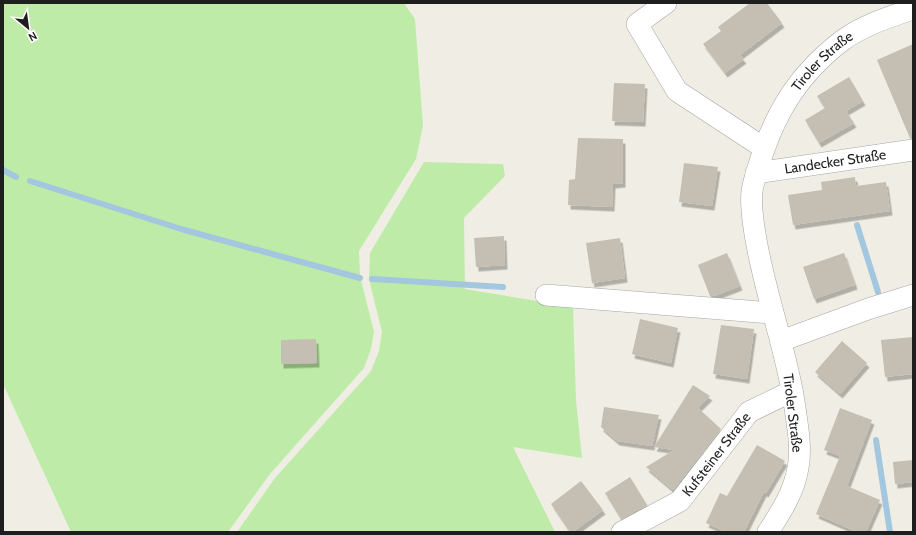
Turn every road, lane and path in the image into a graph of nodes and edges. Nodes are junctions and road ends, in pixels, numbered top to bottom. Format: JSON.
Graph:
{"nodes":[{"id":1,"x":666,"y":3,"type":"edge"},
{"id":2,"x":913,"y":9,"type":"edge"},
{"id":3,"x":764,"y":148,"type":"junction"},
{"id":4,"x":913,"y":150,"type":"edge"},
{"id":5,"x":756,"y":173,"type":"junction"},
{"id":6,"x":546,"y":294,"type":"dead end"},
{"id":7,"x":913,"y":295,"type":"edge"},
{"id":8,"x":772,"y":313,"type":"junction"},
{"id":9,"x":781,"y":341,"type":"junction"},
{"id":10,"x":792,"y":391,"type":"junction"},
{"id":11,"x":622,"y":532,"type":"edge"},
{"id":12,"x":768,"y":532,"type":"edge"}],
"edges":[{"from":1,"to":3,"type":"street"},
{"from":2,"to":3,"type":"street","name":"Tiroler Straße"},
{"from":3,"to":5,"type":"street","name":"Tiroler Straße"},
{"from":4,"to":5,"type":"street","name":"Landecker Straße"},
{"from":5,"to":8,"type":"street","name":"Tiroler Straße"},
{"from":6,"to":8,"type":"street"},
{"from":7,"to":9,"type":"street"},
{"from":8,"to":9,"type":"street","name":"Tiroler Straße"},
{"from":9,"to":10,"type":"street","name":"Tiroler Straße"},
{"from":10,"to":11,"type":"street","name":"Kufsteiner Straße"},
{"from":10,"to":12,"type":"street","name":"Tiroler Straße"}]}
